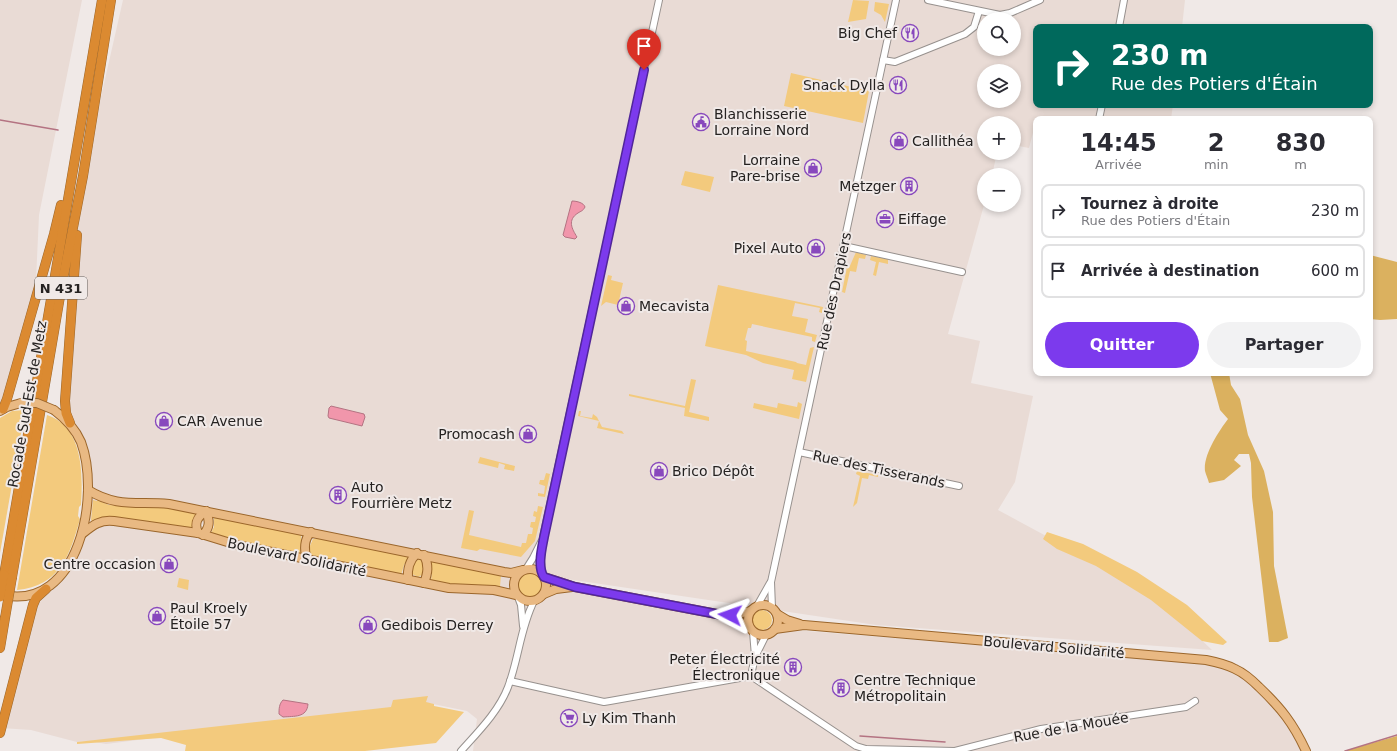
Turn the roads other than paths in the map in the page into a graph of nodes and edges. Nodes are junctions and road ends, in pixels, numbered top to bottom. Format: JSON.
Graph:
{"nodes":[{"id":1,"x":102,"y":0,"type":"edge"},
{"id":2,"x":111,"y":0,"type":"edge"},
{"id":3,"x":659,"y":0,"type":"edge"},
{"id":4,"x":896,"y":0,"type":"edge"},
{"id":5,"x":928,"y":0,"type":"edge"},
{"id":6,"x":1040,"y":0,"type":"edge"},
{"id":7,"x":1124,"y":0,"type":"edge"},
{"id":8,"x":979,"y":11,"type":"junction"},
{"id":9,"x":1120,"y":24,"type":"edge"},
{"id":10,"x":883,"y":60,"type":"junction"},
{"id":11,"x":78,"y":142,"type":"junction"},
{"id":12,"x":83,"y":176,"type":"junction"},
{"id":13,"x":844,"y":246,"type":"junction"},
{"id":14,"x":962,"y":272,"type":"dead end"},
{"id":15,"x":1,"y":410,"type":"edge"},
{"id":16,"x":70,"y":423,"type":"junction"},
{"id":17,"x":799,"y":452,"type":"junction"},
{"id":18,"x":958,"y":486,"type":"dead end"},
{"id":19,"x":88,"y":490,"type":"junction"},
{"id":20,"x":206,"y":511,"type":"junction"},
{"id":21,"x":311,"y":532,"type":"junction"},
{"id":22,"x":82,"y":534,"type":"junction"},
{"id":23,"x":200,"y":534,"type":"junction"},
{"id":24,"x":544,"y":537,"type":"junction"},
{"id":25,"x":420,"y":554,"type":"junction"},
{"id":26,"x":307,"y":559,"type":"junction"},
{"id":27,"x":525,"y":569,"type":"junction"},
{"id":28,"x":543,"y":575,"type":"junction"},
{"id":29,"x":8,"y":576,"type":"junction"},
{"id":30,"x":408,"y":580,"type":"junction"},
{"id":31,"x":771,"y":582,"type":"junction"},
{"id":32,"x":424,"y":583,"type":"junction"},
{"id":33,"x":575,"y":587,"type":"junction"},
{"id":34,"x":46,"y":589,"type":"junction"},
{"id":35,"x":544,"y":594,"type":"junction"},
{"id":36,"x":0,"y":596,"type":"edge"},
{"id":37,"x":517,"y":596,"type":"junction"},
{"id":38,"x":534,"y":601,"type":"junction"},
{"id":39,"x":757,"y":606,"type":"junction"},
{"id":40,"x":750,"y":611,"type":"junction"},
{"id":41,"x":774,"y":611,"type":"junction"},
{"id":42,"x":722,"y":615,"type":"junction"},
{"id":43,"x":804,"y":625,"type":"junction"},
{"id":44,"x":523,"y":628,"type":"junction"},
{"id":45,"x":751,"y":629,"type":"junction"},
{"id":46,"x":775,"y":629,"type":"junction"},
{"id":47,"x":766,"y":635,"type":"junction"},
{"id":48,"x":0,"y":648,"type":"edge"},
{"id":49,"x":755,"y":656,"type":"junction"},
{"id":50,"x":751,"y":676,"type":"junction"},
{"id":51,"x":510,"y":681,"type":"junction"},
{"id":52,"x":1195,"y":701,"type":"dead end"},
{"id":53,"x":0,"y":733,"type":"edge"},
{"id":54,"x":461,"y":751,"type":"edge"},
{"id":55,"x":1306,"y":751,"type":"edge"}],
"edges":[{"from":1,"to":11,"type":"highway","name":"Rocade Sud-Est de Metz","number":"N 431"},
{"from":2,"to":12,"type":"highway","name":"Rocade Sud-Est de Metz","number":"N 431"},
{"from":3,"to":24,"type":"street"},
{"from":4,"to":10,"type":"street","name":"Rue des Drapiers"},
{"from":5,"to":8,"type":"street"},
{"from":6,"to":8,"type":"street"},
{"from":7,"to":9,"type":"street"},
{"from":8,"to":10,"type":"street"},
{"from":10,"to":13,"type":"street","name":"Rue des Drapiers"},
{"from":11,"to":15,"type":"highway"},
{"from":11,"to":29,"type":"highway","name":"Rocade Sud-Est de Metz","number":"N 431"},
{"from":12,"to":16,"type":"highway"},
{"from":12,"to":29,"type":"highway","name":"Rocade Sud-Est de Metz","number":"N 431"},
{"from":13,"to":14,"type":"street"},
{"from":13,"to":17,"type":"street","name":"Rue des Drapiers"},
{"from":15,"to":16,"type":"main road","bridge":true},
{"from":16,"to":19,"type":"main road"},
{"from":17,"to":18,"type":"street","name":"Rue des Tisserands"},
{"from":17,"to":31,"type":"street","name":"Rue des Drapiers"},
{"from":19,"to":20,"type":"main road","name":"Boulevard Solidarité"},
{"from":19,"to":22,"type":"main road"},
{"from":20,"to":21,"type":"main road","name":"Boulevard Solidarité"},
{"from":20,"to":23,"type":"main road"},
{"from":20,"to":23,"type":"main road"},
{"from":21,"to":25,"type":"main road","name":"Boulevard Solidarité"},
{"from":21,"to":26,"type":"main road"},
{"from":22,"to":23,"type":"main road","name":"Boulevard Solidarité"},
{"from":22,"to":34,"type":"main road"},
{"from":23,"to":26,"type":"main road","name":"Boulevard Solidarité"},
{"from":24,"to":27,"type":"street"},
{"from":24,"to":28,"type":"street"},
{"from":25,"to":27,"type":"main road","name":"Boulevard Solidarité"},
{"from":25,"to":30,"type":"main road"},
{"from":25,"to":32,"type":"main road"},
{"from":26,"to":30,"type":"main road","name":"Boulevard Solidarité"},
{"from":27,"to":28,"type":"main road"},
{"from":27,"to":37,"type":"main road"},
{"from":28,"to":33,"type":"main road"},
{"from":28,"to":35,"type":"main road"},
{"from":29,"to":36,"type":"highway","name":"Rocade Sud-Est de Metz","number":"N 431","bridge":true},
{"from":29,"to":48,"type":"highway","name":"Rocade Sud-Est de Metz","number":"N 431","bridge":true},
{"from":30,"to":32,"type":"main road","name":"Boulevard Solidarité"},
{"from":31,"to":39,"type":"street","name":"Rue des Drapiers"},
{"from":31,"to":41,"type":"street","name":"Rue des Drapiers"},
{"from":32,"to":37,"type":"main road","name":"Boulevard Solidarité"},
{"from":33,"to":35,"type":"main road"},
{"from":33,"to":42,"type":"main road"},
{"from":34,"to":36,"type":"main road"},
{"from":34,"to":53,"type":"highway"},
{"from":35,"to":38,"type":"main road"},
{"from":37,"to":38,"type":"main road"},
{"from":37,"to":44,"type":"street"},
{"from":38,"to":44,"type":"street"},
{"from":39,"to":40,"type":"main road"},
{"from":39,"to":41,"type":"main road"},
{"from":40,"to":42,"type":"main road"},
{"from":40,"to":45,"type":"main road"},
{"from":41,"to":43,"type":"main road","name":"Boulevard Solidarité"},
{"from":41,"to":46,"type":"main road"},
{"from":42,"to":45,"type":"main road"},
{"from":43,"to":46,"type":"main road","name":"Boulevard Solidarité"},
{"from":43,"to":55,"type":"main road","name":"Boulevard Solidarité"},
{"from":44,"to":51,"type":"street"},
{"from":45,"to":47,"type":"main road"},
{"from":45,"to":49,"type":"street"},
{"from":46,"to":47,"type":"main road"},
{"from":47,"to":49,"type":"street"},
{"from":49,"to":50,"type":"street"},
{"from":50,"to":51,"type":"street"},
{"from":50,"to":52,"type":"street","name":"Rue de la Mouée"},
{"from":51,"to":54,"type":"street"}]}
